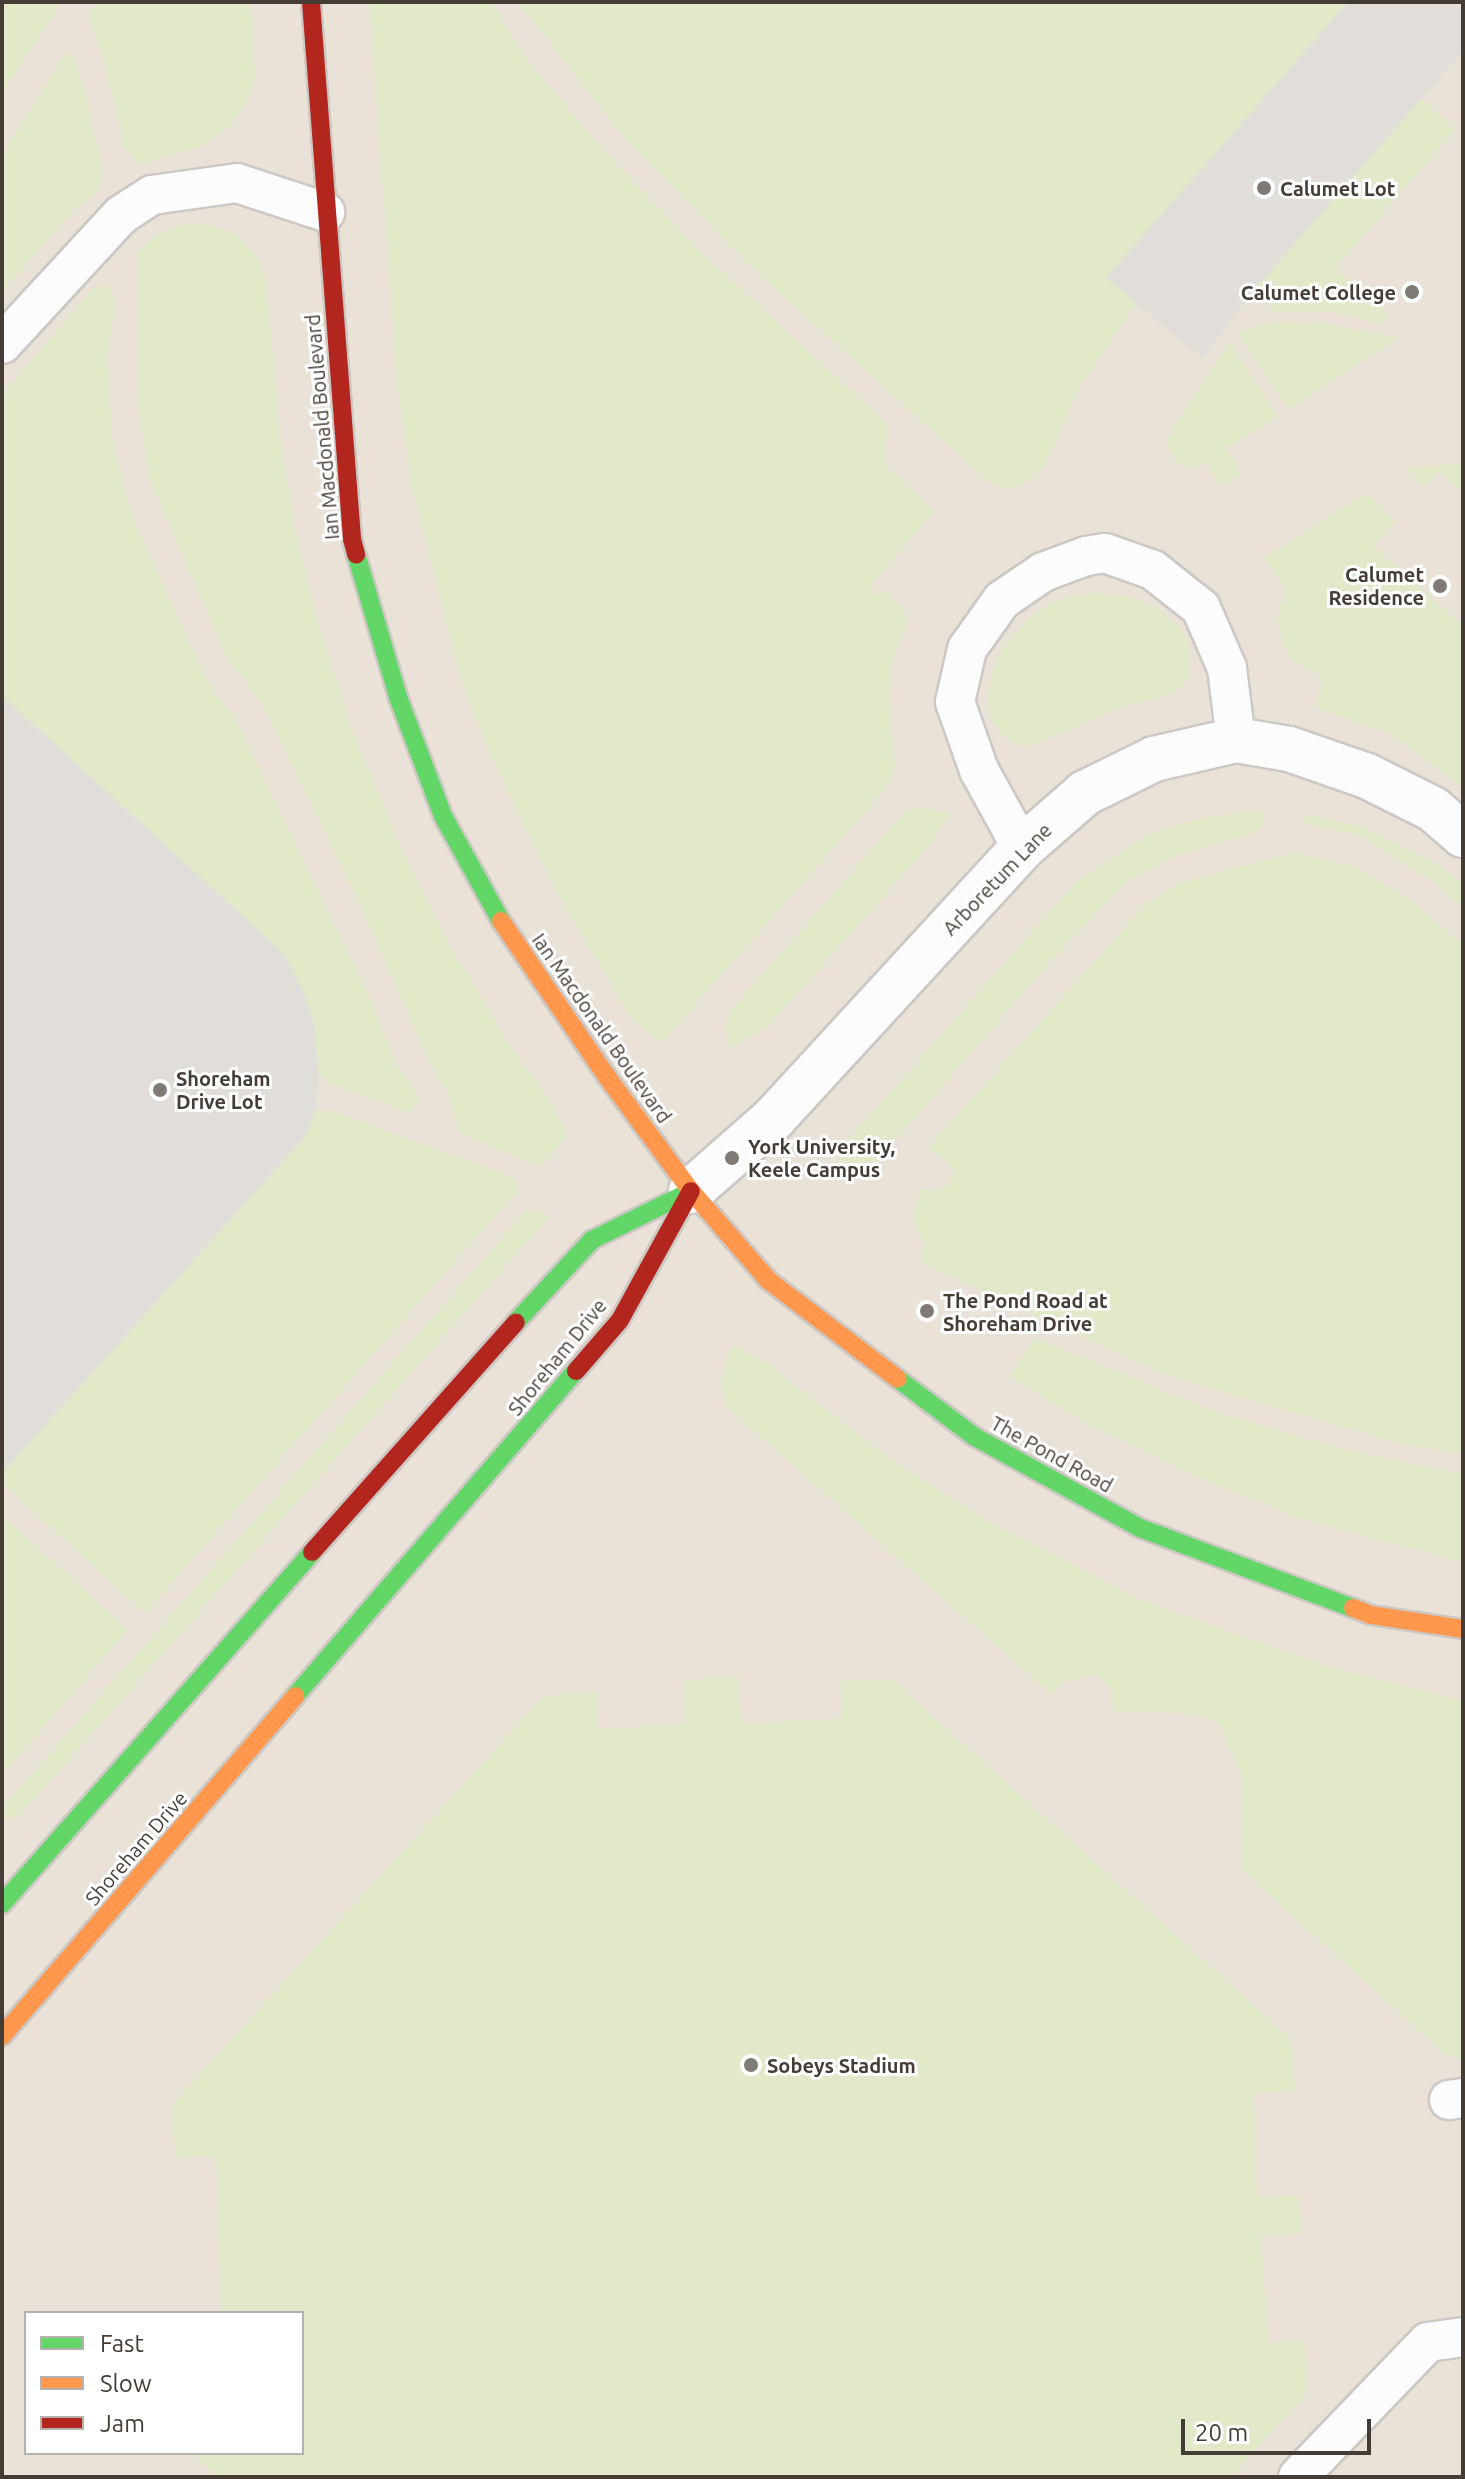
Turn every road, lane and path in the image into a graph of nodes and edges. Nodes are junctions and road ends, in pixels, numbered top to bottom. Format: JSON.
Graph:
{"nodes":[{"id":1,"x":311,"y":2,"type":"edge"},
{"id":2,"x":325,"y":212,"type":"junction"},
{"id":3,"x":2,"y":344,"type":"edge"},
{"id":4,"x":1236,"y":740,"type":"junction"},
{"id":5,"x":1463,"y":835,"type":"edge"},
{"id":6,"x":1022,"y":848,"type":"junction"},
{"id":7,"x":691,"y":1191,"type":"junction"},
{"id":8,"x":1463,"y":1629,"type":"edge"},
{"id":9,"x":2,"y":1904,"type":"edge"},
{"id":10,"x":2,"y":2036,"type":"edge"},
{"id":11,"x":1463,"y":2337,"type":"edge"},
{"id":12,"x":1298,"y":2477,"type":"edge"}],
"edges":[{"from":1,"to":2,"type":"street","name":"Ian Macdonald Boulevard"},
{"from":2,"to":3,"type":"lane"},
{"from":2,"to":7,"type":"street","name":"Ian Macdonald Boulevard"},
{"from":4,"to":5,"type":"street","name":"Arboretum Lane"},
{"from":4,"to":6,"type":"street","name":"Arboretum Lane"},
{"from":4,"to":6,"type":"lane"},
{"from":6,"to":7,"type":"street","name":"Arboretum Lane"},
{"from":7,"to":8,"type":"street","name":"The Pond Road"},
{"from":7,"to":9,"type":"street"},
{"from":7,"to":10,"type":"street","name":"Shoreham Drive"},
{"from":11,"to":12,"type":"lane"}]}
